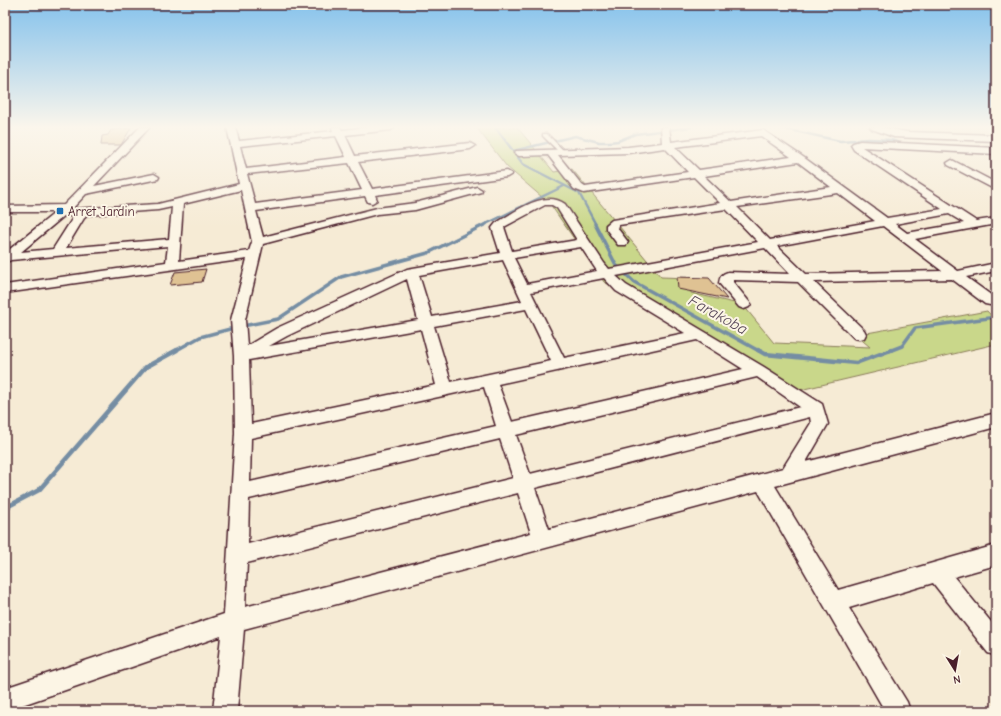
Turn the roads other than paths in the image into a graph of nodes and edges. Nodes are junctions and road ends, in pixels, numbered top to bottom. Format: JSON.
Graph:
{"nodes":[{"id":1,"x":113,"y":160,"type":"edge"},
{"id":2,"x":240,"y":160,"type":"edge"},
{"id":3,"x":348,"y":160,"type":"edge"},
{"id":4,"x":352,"y":160,"type":"edge"},
{"id":5,"x":561,"y":160,"type":"edge"},
{"id":6,"x":683,"y":160,"type":"edge"},
{"id":7,"x":790,"y":160,"type":"edge"},
{"id":8,"x":802,"y":160,"type":"edge"},
{"id":9,"x":876,"y":160,"type":"edge"},
{"id":10,"x":952,"y":163,"type":"dead end"},
{"id":11,"x":242,"y":172,"type":"junction"},
{"id":12,"x":507,"y":174,"type":"dead end"},
{"id":13,"x":697,"y":174,"type":"junction"},
{"id":14,"x":154,"y":177,"type":"dead end"},
{"id":15,"x":245,"y":186,"type":"junction"},
{"id":16,"x":996,"y":187,"type":"edge"},
{"id":17,"x":840,"y":189,"type":"junction"},
{"id":18,"x":477,"y":190,"type":"dead end"},
{"id":19,"x":82,"y":192,"type":"junction"},
{"id":20,"x":368,"y":192,"type":"junction"},
{"id":21,"x":178,"y":202,"type":"junction"},
{"id":22,"x":729,"y":205,"type":"junction"},
{"id":23,"x":250,"y":208,"type":"junction"},
{"id":24,"x":5,"y":209,"type":"edge"},
{"id":25,"x":377,"y":210,"type":"junction"},
{"id":26,"x":952,"y":210,"type":"junction"},
{"id":27,"x":64,"y":211,"type":"junction"},
{"id":28,"x":82,"y":212,"type":"junction"},
{"id":29,"x":996,"y":221,"type":"edge"},
{"id":30,"x":885,"y":222,"type":"junction"},
{"id":31,"x":974,"y":225,"type":"junction"},
{"id":32,"x":905,"y":237,"type":"junction"},
{"id":33,"x":175,"y":242,"type":"junction"},
{"id":34,"x":622,"y":242,"type":"dead end"},
{"id":35,"x":583,"y":243,"type":"junction"},
{"id":36,"x":767,"y":243,"type":"junction"},
{"id":37,"x":256,"y":248,"type":"junction"},
{"id":38,"x":57,"y":253,"type":"junction"},
{"id":39,"x":507,"y":256,"type":"junction"},
{"id":40,"x":6,"y":258,"type":"edge"},
{"id":41,"x":172,"y":265,"type":"junction"},
{"id":42,"x":993,"y":270,"type":"edge"},
{"id":43,"x":412,"y":272,"type":"junction"},
{"id":44,"x":610,"y":273,"type":"junction"},
{"id":45,"x":956,"y":275,"type":"junction"},
{"id":46,"x":803,"y":278,"type":"junction"},
{"id":47,"x":5,"y":289,"type":"edge"},
{"id":48,"x":523,"y":289,"type":"junction"},
{"id":49,"x":990,"y":301,"type":"dead end"},
{"id":50,"x":531,"y":304,"type":"junction"},
{"id":51,"x":744,"y":304,"type":"dead end"},
{"id":52,"x":426,"y":323,"type":"junction"},
{"id":53,"x":859,"y":334,"type":"dead end"},
{"id":54,"x":699,"y":335,"type":"junction"},
{"id":55,"x":241,"y":356,"type":"junction"},
{"id":56,"x":560,"y":365,"type":"junction"},
{"id":57,"x":759,"y":371,"type":"junction"},
{"id":58,"x":489,"y":380,"type":"junction"},
{"id":59,"x":445,"y":390,"type":"junction"},
{"id":60,"x":816,"y":409,"type":"junction"},
{"id":61,"x":996,"y":420,"type":"edge"},
{"id":62,"x":506,"y":431,"type":"junction"},
{"id":63,"x":243,"y":433,"type":"junction"},
{"id":64,"x":789,"y":474,"type":"junction"},
{"id":65,"x":763,"y":482,"type":"junction"},
{"id":66,"x":524,"y":484,"type":"junction"},
{"id":67,"x":240,"y":493,"type":"junction"},
{"id":68,"x":543,"y":539,"type":"junction"},
{"id":69,"x":996,"y":555,"type":"edge"},
{"id":70,"x":237,"y":556,"type":"junction"},
{"id":71,"x":937,"y":572,"type":"junction"},
{"id":72,"x":834,"y":602,"type":"junction"},
{"id":73,"x":234,"y":621,"type":"junction"},
{"id":74,"x":996,"y":645,"type":"edge"},
{"id":75,"x":5,"y":700,"type":"edge"},
{"id":76,"x":225,"y":711,"type":"edge"},
{"id":77,"x":898,"y":711,"type":"edge"}],
"edges":[{"from":1,"to":19,"type":"street"},
{"from":2,"to":11,"type":"street"},
{"from":3,"to":11,"type":"street"},
{"from":4,"to":20,"type":"street"},
{"from":5,"to":13,"type":"street"},
{"from":6,"to":13,"type":"street"},
{"from":7,"to":13,"type":"street"},
{"from":8,"to":17,"type":"street"},
{"from":9,"to":26,"type":"street"},
{"from":10,"to":16,"type":"street"},
{"from":11,"to":15,"type":"street"},
{"from":12,"to":20,"type":"street"},
{"from":13,"to":22,"type":"street"},
{"from":14,"to":19,"type":"street"},
{"from":15,"to":21,"type":"street"},
{"from":15,"to":23,"type":"street"},
{"from":17,"to":22,"type":"street"},
{"from":17,"to":30,"type":"street"},
{"from":18,"to":25,"type":"street"},
{"from":19,"to":27,"type":"street"},
{"from":20,"to":23,"type":"street"},
{"from":20,"to":25,"type":"street"},
{"from":21,"to":28,"type":"street"},
{"from":21,"to":33,"type":"street"},
{"from":22,"to":34,"type":"street"},
{"from":22,"to":36,"type":"street"},
{"from":23,"to":37,"type":"street"},
{"from":24,"to":27,"type":"street"},
{"from":25,"to":37,"type":"street"},
{"from":26,"to":30,"type":"street"},
{"from":26,"to":31,"type":"street"},
{"from":27,"to":28,"type":"street"},
{"from":27,"to":40,"type":"street"},
{"from":28,"to":38,"type":"street"},
{"from":29,"to":31,"type":"street"},
{"from":30,"to":32,"type":"street"},
{"from":30,"to":36,"type":"street"},
{"from":31,"to":32,"type":"street"},
{"from":32,"to":45,"type":"street"},
{"from":33,"to":38,"type":"street"},
{"from":33,"to":41,"type":"street"},
{"from":35,"to":39,"type":"street"},
{"from":35,"to":39,"type":"street"},
{"from":35,"to":44,"type":"street"},
{"from":36,"to":44,"type":"street"},
{"from":36,"to":46,"type":"street"},
{"from":37,"to":41,"type":"street"},
{"from":37,"to":55,"type":"street"},
{"from":38,"to":40,"type":"street"},
{"from":39,"to":43,"type":"street"},
{"from":39,"to":48,"type":"street"},
{"from":41,"to":47,"type":"street"},
{"from":42,"to":45,"type":"street"},
{"from":43,"to":52,"type":"street"},
{"from":43,"to":55,"type":"street"},
{"from":44,"to":48,"type":"street"},
{"from":44,"to":54,"type":"street"},
{"from":45,"to":46,"type":"street"},
{"from":45,"to":49,"type":"street"},
{"from":46,"to":51,"type":"street"},
{"from":46,"to":53,"type":"street"},
{"from":48,"to":50,"type":"street"},
{"from":50,"to":52,"type":"street"},
{"from":50,"to":56,"type":"street"},
{"from":52,"to":55,"type":"street"},
{"from":52,"to":59,"type":"street"},
{"from":54,"to":56,"type":"street"},
{"from":54,"to":57,"type":"street"},
{"from":55,"to":63,"type":"street"},
{"from":56,"to":58,"type":"street"},
{"from":57,"to":60,"type":"street"},
{"from":57,"to":62,"type":"street"},
{"from":58,"to":59,"type":"street"},
{"from":58,"to":62,"type":"street"},
{"from":59,"to":63,"type":"street"},
{"from":60,"to":64,"type":"street"},
{"from":60,"to":66,"type":"street"},
{"from":61,"to":64,"type":"street"},
{"from":62,"to":66,"type":"street"},
{"from":62,"to":67,"type":"street"},
{"from":63,"to":67,"type":"street"},
{"from":64,"to":65,"type":"street"},
{"from":65,"to":68,"type":"street"},
{"from":65,"to":72,"type":"street"},
{"from":66,"to":68,"type":"street"},
{"from":66,"to":70,"type":"street"},
{"from":67,"to":70,"type":"street"},
{"from":68,"to":73,"type":"street"},
{"from":69,"to":71,"type":"street"},
{"from":70,"to":73,"type":"street"},
{"from":71,"to":72,"type":"street"},
{"from":71,"to":74,"type":"street"},
{"from":72,"to":77,"type":"street"},
{"from":73,"to":75,"type":"street"},
{"from":73,"to":76,"type":"street"}]}
